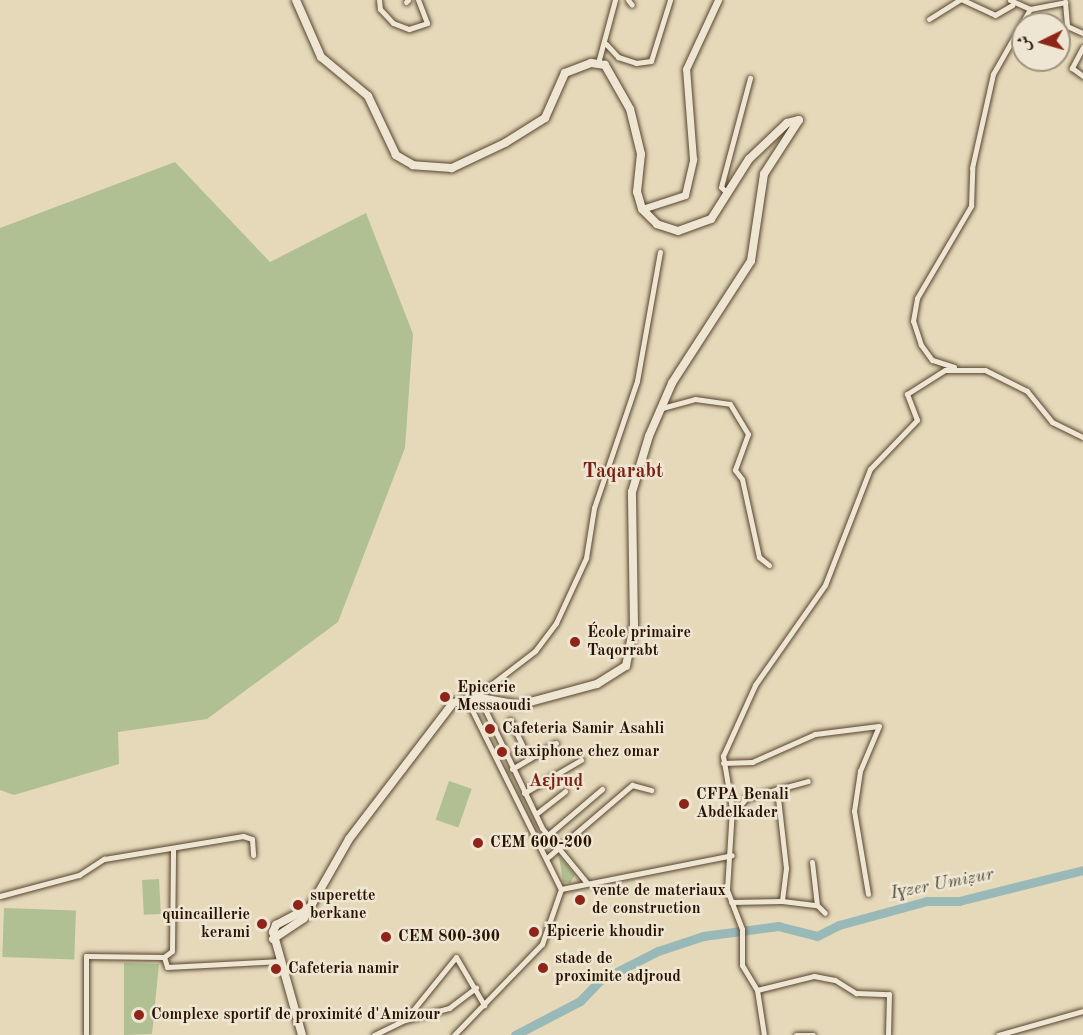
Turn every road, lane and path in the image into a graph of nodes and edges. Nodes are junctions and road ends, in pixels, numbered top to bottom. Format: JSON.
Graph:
{"nodes":[{"id":1,"x":296,"y":0,"type":"edge"},
{"id":2,"x":379,"y":0,"type":"edge"},
{"id":3,"x":417,"y":0,"type":"edge"},
{"id":4,"x":615,"y":0,"type":"edge"},
{"id":5,"x":670,"y":0,"type":"edge"},
{"id":6,"x":718,"y":0,"type":"edge"},
{"id":7,"x":961,"y":0,"type":"edge"},
{"id":8,"x":1011,"y":2,"type":"edge"},
{"id":9,"x":1030,"y":9,"type":"junction"},
{"id":10,"x":928,"y":19,"type":"dead end"},
{"id":11,"x":1083,"y":33,"type":"edge"},
{"id":12,"x":606,"y":44,"type":"junction"},
{"id":13,"x":1083,"y":47,"type":"edge"},
{"id":14,"x":598,"y":63,"type":"junction"},
{"id":15,"x":1083,"y":76,"type":"edge"},
{"id":16,"x":750,"y":78,"type":"dead end"},
{"id":17,"x":727,"y":193,"type":"junction"},
{"id":18,"x":642,"y":209,"type":"junction"},
{"id":19,"x":660,"y":252,"type":"dead end"},
{"id":20,"x":956,"y":368,"type":"junction"},
{"id":21,"x":662,"y":408,"type":"junction"},
{"id":22,"x":1083,"y":437,"type":"edge"},
{"id":23,"x":769,"y":565,"type":"dead end"},
{"id":24,"x":474,"y":698,"type":"junction"},
{"id":25,"x":510,"y":720,"type":"dead end"},
{"id":26,"x":556,"y":743,"type":"dead end"},
{"id":27,"x":529,"y":759,"type":"junction"},
{"id":28,"x":581,"y":760,"type":"dead end"},
{"id":29,"x":723,"y":763,"type":"junction"},
{"id":30,"x":513,"y":768,"type":"junction"},
{"id":31,"x":506,"y":774,"type":"junction"},
{"id":32,"x":808,"y":781,"type":"dead end"},
{"id":33,"x":602,"y":789,"type":"dead end"},
{"id":34,"x":777,"y":789,"type":"junction"},
{"id":35,"x":651,"y":790,"type":"dead end"},
{"id":36,"x":565,"y":791,"type":"dead end"},
{"id":37,"x":525,"y":793,"type":"junction"},
{"id":38,"x":518,"y":797,"type":"junction"},
{"id":39,"x":536,"y":814,"type":"junction"},
{"id":40,"x":733,"y":814,"type":"junction"},
{"id":41,"x":548,"y":835,"type":"junction"},
{"id":42,"x":560,"y":848,"type":"junction"},
{"id":43,"x":173,"y":849,"type":"junction"},
{"id":44,"x":253,"y":855,"type":"dead end"},
{"id":45,"x":732,"y":855,"type":"junction"},
{"id":46,"x":548,"y":857,"type":"junction"},
{"id":47,"x":812,"y":862,"type":"dead end"},
{"id":48,"x":587,"y":883,"type":"junction"},
{"id":49,"x":561,"y":889,"type":"junction"},
{"id":50,"x":868,"y":894,"type":"dead end"},
{"id":51,"x":0,"y":896,"type":"edge"},
{"id":52,"x":782,"y":901,"type":"junction"},
{"id":53,"x":731,"y":902,"type":"junction"},
{"id":54,"x":817,"y":905,"type":"junction"},
{"id":55,"x":310,"y":907,"type":"junction"},
{"id":56,"x":825,"y":913,"type":"dead end"},
{"id":57,"x":273,"y":939,"type":"junction"},
{"id":58,"x":164,"y":957,"type":"junction"},
{"id":59,"x":281,"y":961,"type":"junction"},
{"id":60,"x":476,"y":988,"type":"junction"},
{"id":61,"x":757,"y":990,"type":"junction"},
{"id":62,"x":484,"y":1005,"type":"junction"},
{"id":63,"x":1083,"y":1011,"type":"edge"},
{"id":64,"x":405,"y":1020,"type":"junction"},
{"id":65,"x":299,"y":1033,"type":"edge"},
{"id":66,"x":1014,"y":1033,"type":"edge"},
{"id":67,"x":86,"y":1035,"type":"edge"},
{"id":68,"x":374,"y":1035,"type":"edge"},
{"id":69,"x":454,"y":1035,"type":"edge"},
{"id":70,"x":764,"y":1035,"type":"edge"},
{"id":71,"x":796,"y":1035,"type":"edge"},
{"id":72,"x":813,"y":1035,"type":"edge"},
{"id":73,"x":888,"y":1035,"type":"edge"},
{"id":74,"x":998,"y":1035,"type":"edge"}],
"edges":[{"from":1,"to":14,"type":"main road"},
{"from":2,"to":3,"type":"street"},
{"from":4,"to":12,"type":"street"},
{"from":5,"to":12,"type":"street"},
{"from":6,"to":18,"type":"street"},
{"from":7,"to":8,"type":"street"},
{"from":7,"to":10,"type":"street"},
{"from":8,"to":9,"type":"street"},
{"from":9,"to":11,"type":"street"},
{"from":9,"to":20,"type":"street"},
{"from":12,"to":14,"type":"street"},
{"from":13,"to":15,"type":"street"},
{"from":14,"to":18,"type":"main road"},
{"from":16,"to":17,"type":"street"},
{"from":17,"to":18,"type":"main road"},
{"from":17,"to":21,"type":"main road"},
{"from":19,"to":24,"type":"street"},
{"from":20,"to":22,"type":"street"},
{"from":20,"to":29,"type":"street"},
{"from":21,"to":23,"type":"street"},
{"from":21,"to":24,"type":"main road"},
{"from":24,"to":30,"type":"street"},
{"from":24,"to":31,"type":"street"},
{"from":24,"to":55,"type":"main road"},
{"from":25,"to":27,"type":"street"},
{"from":26,"to":27,"type":"street"},
{"from":27,"to":30,"type":"street"},
{"from":28,"to":37,"type":"street"},
{"from":29,"to":40,"type":"street"},
{"from":29,"to":50,"type":"street"},
{"from":30,"to":31,"type":"street"},
{"from":30,"to":37,"type":"street"},
{"from":31,"to":38,"type":"street"},
{"from":32,"to":34,"type":"street"},
{"from":33,"to":41,"type":"street"},
{"from":34,"to":40,"type":"street"},
{"from":34,"to":52,"type":"street"},
{"from":35,"to":42,"type":"street"},
{"from":36,"to":39,"type":"street"},
{"from":37,"to":38,"type":"street"},
{"from":37,"to":39,"type":"street"},
{"from":38,"to":46,"type":"street"},
{"from":39,"to":41,"type":"street"},
{"from":40,"to":45,"type":"street"},
{"from":41,"to":42,"type":"street"},
{"from":42,"to":46,"type":"street"},
{"from":42,"to":48,"type":"street"},
{"from":43,"to":44,"type":"street"},
{"from":43,"to":51,"type":"street"},
{"from":43,"to":58,"type":"street"},
{"from":45,"to":48,"type":"street"},
{"from":45,"to":53,"type":"street"},
{"from":46,"to":49,"type":"street"},
{"from":47,"to":54,"type":"street"},
{"from":48,"to":49,"type":"street"},
{"from":49,"to":62,"type":"street"},
{"from":52,"to":53,"type":"street"},
{"from":52,"to":54,"type":"street"},
{"from":53,"to":61,"type":"street"},
{"from":54,"to":56,"type":"street"},
{"from":55,"to":57,"type":"main road"},
{"from":55,"to":57,"type":"main road"},
{"from":57,"to":59,"type":"main road"},
{"from":58,"to":59,"type":"street"},
{"from":58,"to":67,"type":"street"},
{"from":59,"to":65,"type":"main road"},
{"from":60,"to":62,"type":"street"},
{"from":60,"to":64,"type":"street"},
{"from":60,"to":64,"type":"street"},
{"from":61,"to":70,"type":"street"},
{"from":61,"to":73,"type":"street"},
{"from":62,"to":69,"type":"street"},
{"from":63,"to":66,"type":"street"},
{"from":64,"to":68,"type":"street"},
{"from":66,"to":74,"type":"street"},
{"from":71,"to":72,"type":"street"}]}
